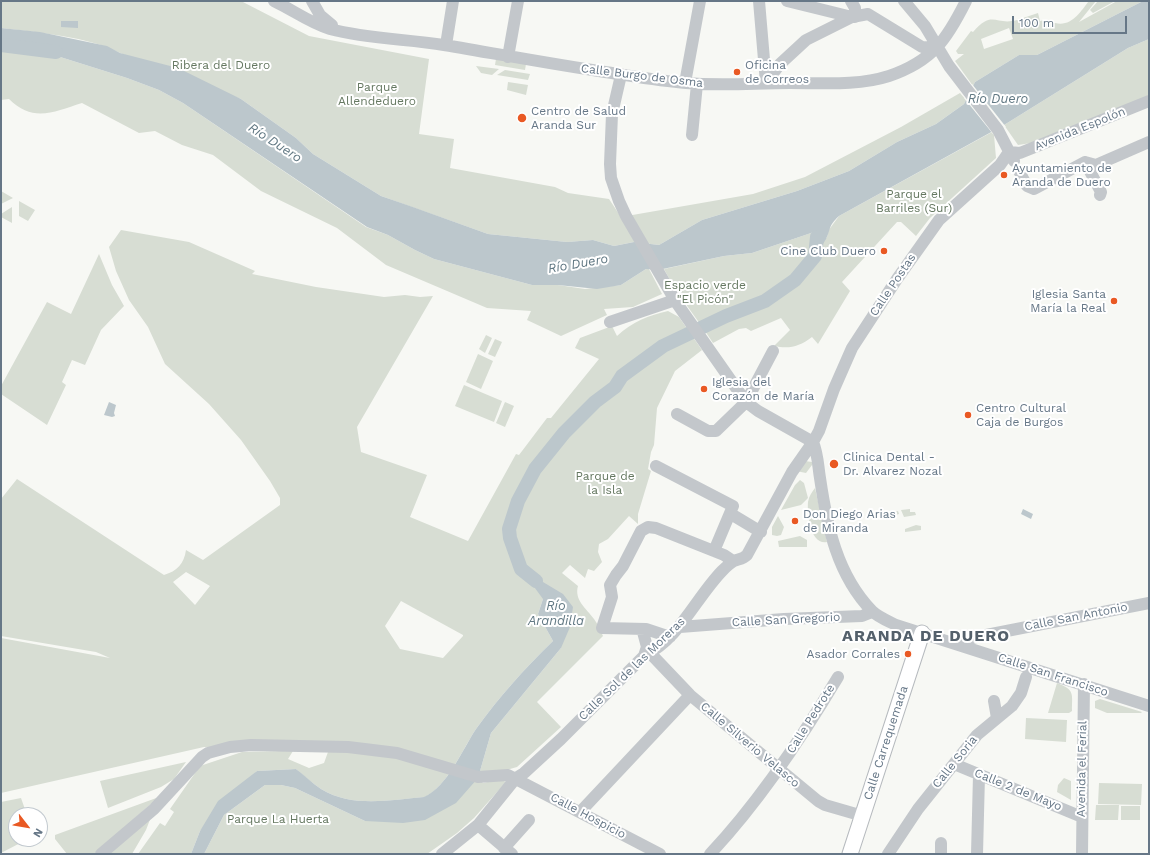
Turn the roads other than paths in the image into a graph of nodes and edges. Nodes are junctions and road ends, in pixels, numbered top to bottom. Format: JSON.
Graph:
{"nodes":[{"id":1,"x":274,"y":1,"type":"edge"},
{"id":2,"x":312,"y":1,"type":"edge"},
{"id":3,"x":453,"y":1,"type":"edge"},
{"id":4,"x":518,"y":1,"type":"edge"},
{"id":5,"x":700,"y":1,"type":"edge"},
{"id":6,"x":759,"y":1,"type":"edge"},
{"id":7,"x":787,"y":1,"type":"edge"},
{"id":8,"x":851,"y":1,"type":"edge"},
{"id":9,"x":904,"y":1,"type":"edge"},
{"id":10,"x":966,"y":1,"type":"edge"},
{"id":11,"x":291,"y":8,"type":"edge"},
{"id":12,"x":854,"y":17,"type":"junction"},
{"id":13,"x":340,"y":30,"type":"junction"},
{"id":14,"x":446,"y":45,"type":"junction"},
{"id":15,"x":938,"y":48,"type":"junction"},
{"id":16,"x":508,"y":58,"type":"junction"},
{"id":17,"x":617,"y":74,"type":"junction"},
{"id":18,"x":766,"y":83,"type":"junction"},
{"id":19,"x":691,"y":84,"type":"junction"},
{"id":20,"x":1149,"y":101,"type":"edge"},
{"id":21,"x":692,"y":135,"type":"dead end"},
{"id":22,"x":1149,"y":142,"type":"edge"},
{"id":23,"x":1013,"y":159,"type":"junction"},
{"id":24,"x":1085,"y":162,"type":"junction"},
{"id":25,"x":1100,"y":195,"type":"dead end"},
{"id":26,"x":672,"y":295,"type":"junction"},
{"id":27,"x":610,"y":322,"type":"dead end"},
{"id":28,"x":773,"y":351,"type":"dead end"},
{"id":29,"x":746,"y":402,"type":"junction"},
{"id":30,"x":677,"y":414,"type":"dead end"},
{"id":31,"x":813,"y":442,"type":"junction"},
{"id":32,"x":656,"y":466,"type":"dead end"},
{"id":33,"x":731,"y":514,"type":"junction"},
{"id":34,"x":761,"y":532,"type":"junction"},
{"id":35,"x":714,"y":551,"type":"junction"},
{"id":36,"x":739,"y":560,"type":"junction"},
{"id":37,"x":1149,"y":603,"type":"edge"},
{"id":38,"x":872,"y":612,"type":"junction"},
{"id":39,"x":689,"y":614,"type":"junction"},
{"id":40,"x":680,"y":627,"type":"junction"},
{"id":41,"x":699,"y":627,"type":"junction"},
{"id":42,"x":641,"y":631,"type":"junction"},
{"id":43,"x":922,"y":633,"type":"junction"},
{"id":44,"x":666,"y":640,"type":"junction"},
{"id":45,"x":957,"y":644,"type":"junction"},
{"id":46,"x":647,"y":654,"type":"junction"},
{"id":47,"x":838,"y":677,"type":"dead end"},
{"id":48,"x":1026,"y":677,"type":"dead end"},
{"id":49,"x":1084,"y":684,"type":"junction"},
{"id":50,"x":690,"y":695,"type":"junction"},
{"id":51,"x":994,"y":701,"type":"dead end"},
{"id":52,"x":1149,"y":706,"type":"edge"},
{"id":53,"x":997,"y":718,"type":"junction"},
{"id":54,"x":954,"y":764,"type":"junction"},
{"id":55,"x":779,"y":769,"type":"junction"},
{"id":56,"x":979,"y":775,"type":"junction"},
{"id":57,"x":516,"y":778,"type":"junction"},
{"id":58,"x":581,"y":812,"type":"junction"},
{"id":59,"x":863,"y":816,"type":"junction"},
{"id":60,"x":1082,"y":816,"type":"junction"},
{"id":61,"x":529,"y":820,"type":"dead end"},
{"id":62,"x":478,"y":824,"type":"junction"},
{"id":63,"x":508,"y":852,"type":"edge"},
{"id":64,"x":101,"y":854,"type":"edge"},
{"id":65,"x":442,"y":854,"type":"edge"},
{"id":66,"x":660,"y":854,"type":"edge"},
{"id":67,"x":710,"y":854,"type":"edge"},
{"id":68,"x":850,"y":854,"type":"edge"},
{"id":69,"x":888,"y":854,"type":"edge"},
{"id":70,"x":977,"y":854,"type":"edge"},
{"id":71,"x":1082,"y":854,"type":"edge"}],
"edges":[{"from":1,"to":11,"type":"street","name":"Calle Burgo de Osma"},
{"from":2,"to":11,"type":"street"},
{"from":2,"to":13,"type":"street","name":"Calle Burgo de Osma"},
{"from":3,"to":14,"type":"street"},
{"from":4,"to":16,"type":"street"},
{"from":5,"to":19,"type":"street"},
{"from":6,"to":18,"type":"street"},
{"from":7,"to":12,"type":"street"},
{"from":8,"to":12,"type":"street"},
{"from":9,"to":15,"type":"street"},
{"from":10,"to":15,"type":"street","name":"Calle Burgo de Osma"},
{"from":11,"to":13,"type":"street","name":"Calle Burgo de Osma"},
{"from":12,"to":15,"type":"street"},
{"from":12,"to":18,"type":"street"},
{"from":13,"to":14,"type":"street","name":"Calle Burgo de Osma"},
{"from":14,"to":16,"type":"street","name":"Calle Burgo de Osma"},
{"from":15,"to":18,"type":"street","name":"Calle Burgo de Osma"},
{"from":15,"to":23,"type":"street"},
{"from":16,"to":17,"type":"street","name":"Calle Burgo de Osma"},
{"from":17,"to":19,"type":"street","name":"Calle Burgo de Osma"},
{"from":17,"to":26,"type":"street"},
{"from":18,"to":19,"type":"street","name":"Calle Burgo de Osma"},
{"from":19,"to":21,"type":"street"},
{"from":20,"to":23,"type":"street","name":"Avenida Espolón"},
{"from":22,"to":24,"type":"street"},
{"from":23,"to":24,"type":"street"},
{"from":23,"to":31,"type":"street","name":"Calle Postas"},
{"from":24,"to":25,"type":"street"},
{"from":26,"to":27,"type":"street"},
{"from":26,"to":29,"type":"street"},
{"from":28,"to":29,"type":"street"},
{"from":29,"to":30,"type":"street"},
{"from":29,"to":31,"type":"street"},
{"from":31,"to":34,"type":"street","name":"Calle Postas"},
{"from":31,"to":38,"type":"street"},
{"from":32,"to":33,"type":"street"},
{"from":33,"to":34,"type":"street"},
{"from":33,"to":35,"type":"street"},
{"from":34,"to":36,"type":"street","name":"Calle Sol de las Moreras"},
{"from":35,"to":36,"type":"street"},
{"from":35,"to":42,"type":"street"},
{"from":36,"to":39,"type":"street","name":"Calle Sol de las Moreras"},
{"from":37,"to":45,"type":"street","name":"Calle San Antonio"},
{"from":38,"to":41,"type":"street","name":"Calle San Gregorio"},
{"from":38,"to":43,"type":"street","name":"Calle San Francisco"},
{"from":39,"to":40,"type":"street","name":"Calle Sol de las Moreras"},
{"from":39,"to":41,"type":"street"},
{"from":40,"to":41,"type":"street","name":"Calle San Gregorio"},
{"from":40,"to":44,"type":"street","name":"Calle Sol de las Moreras"},
{"from":42,"to":44,"type":"street"},
{"from":42,"to":46,"type":"street"},
{"from":43,"to":45,"type":"street","name":"Calle San Francisco"},
{"from":43,"to":59,"type":"main road","name":"Calle Carrequemada"},
{"from":44,"to":46,"type":"street","name":"Calle Sol de las Moreras"},
{"from":45,"to":49,"type":"street","name":"Calle San Francisco"},
{"from":46,"to":50,"type":"street","name":"Calle Silverio Velasco"},
{"from":46,"to":57,"type":"street","name":"Calle Sol de las Moreras"},
{"from":47,"to":55,"type":"street","name":"Calle Pedrote"},
{"from":48,"to":53,"type":"street","name":"Calle Soria"},
{"from":49,"to":52,"type":"street","name":"Calle San Francisco"},
{"from":49,"to":60,"type":"street","name":"Avenida el Ferial"},
{"from":50,"to":55,"type":"street","name":"Calle Silverio Velasco"},
{"from":50,"to":58,"type":"street"},
{"from":51,"to":53,"type":"street"},
{"from":53,"to":54,"type":"street","name":"Calle Soria"},
{"from":54,"to":56,"type":"street","name":"Calle 2 de Mayo"},
{"from":54,"to":69,"type":"street","name":"Calle Soria"},
{"from":55,"to":59,"type":"street","name":"Calle Silverio Velasco"},
{"from":55,"to":67,"type":"street","name":"Calle Pedrote"},
{"from":56,"to":60,"type":"street","name":"Calle 2 de Mayo"},
{"from":56,"to":70,"type":"street"},
{"from":57,"to":58,"type":"street","name":"Calle Hospicio"},
{"from":57,"to":62,"type":"street","name":"Calle Sol de las Moreras"},
{"from":57,"to":64,"type":"street"},
{"from":58,"to":66,"type":"street","name":"Calle Hospicio"},
{"from":59,"to":68,"type":"main road","name":"Calle Carrequemada"},
{"from":60,"to":71,"type":"street","name":"Avenida el Ferial"},
{"from":61,"to":63,"type":"street"},
{"from":62,"to":63,"type":"street"},
{"from":62,"to":65,"type":"street","name":"Calle Sol de las Moreras"}]}
